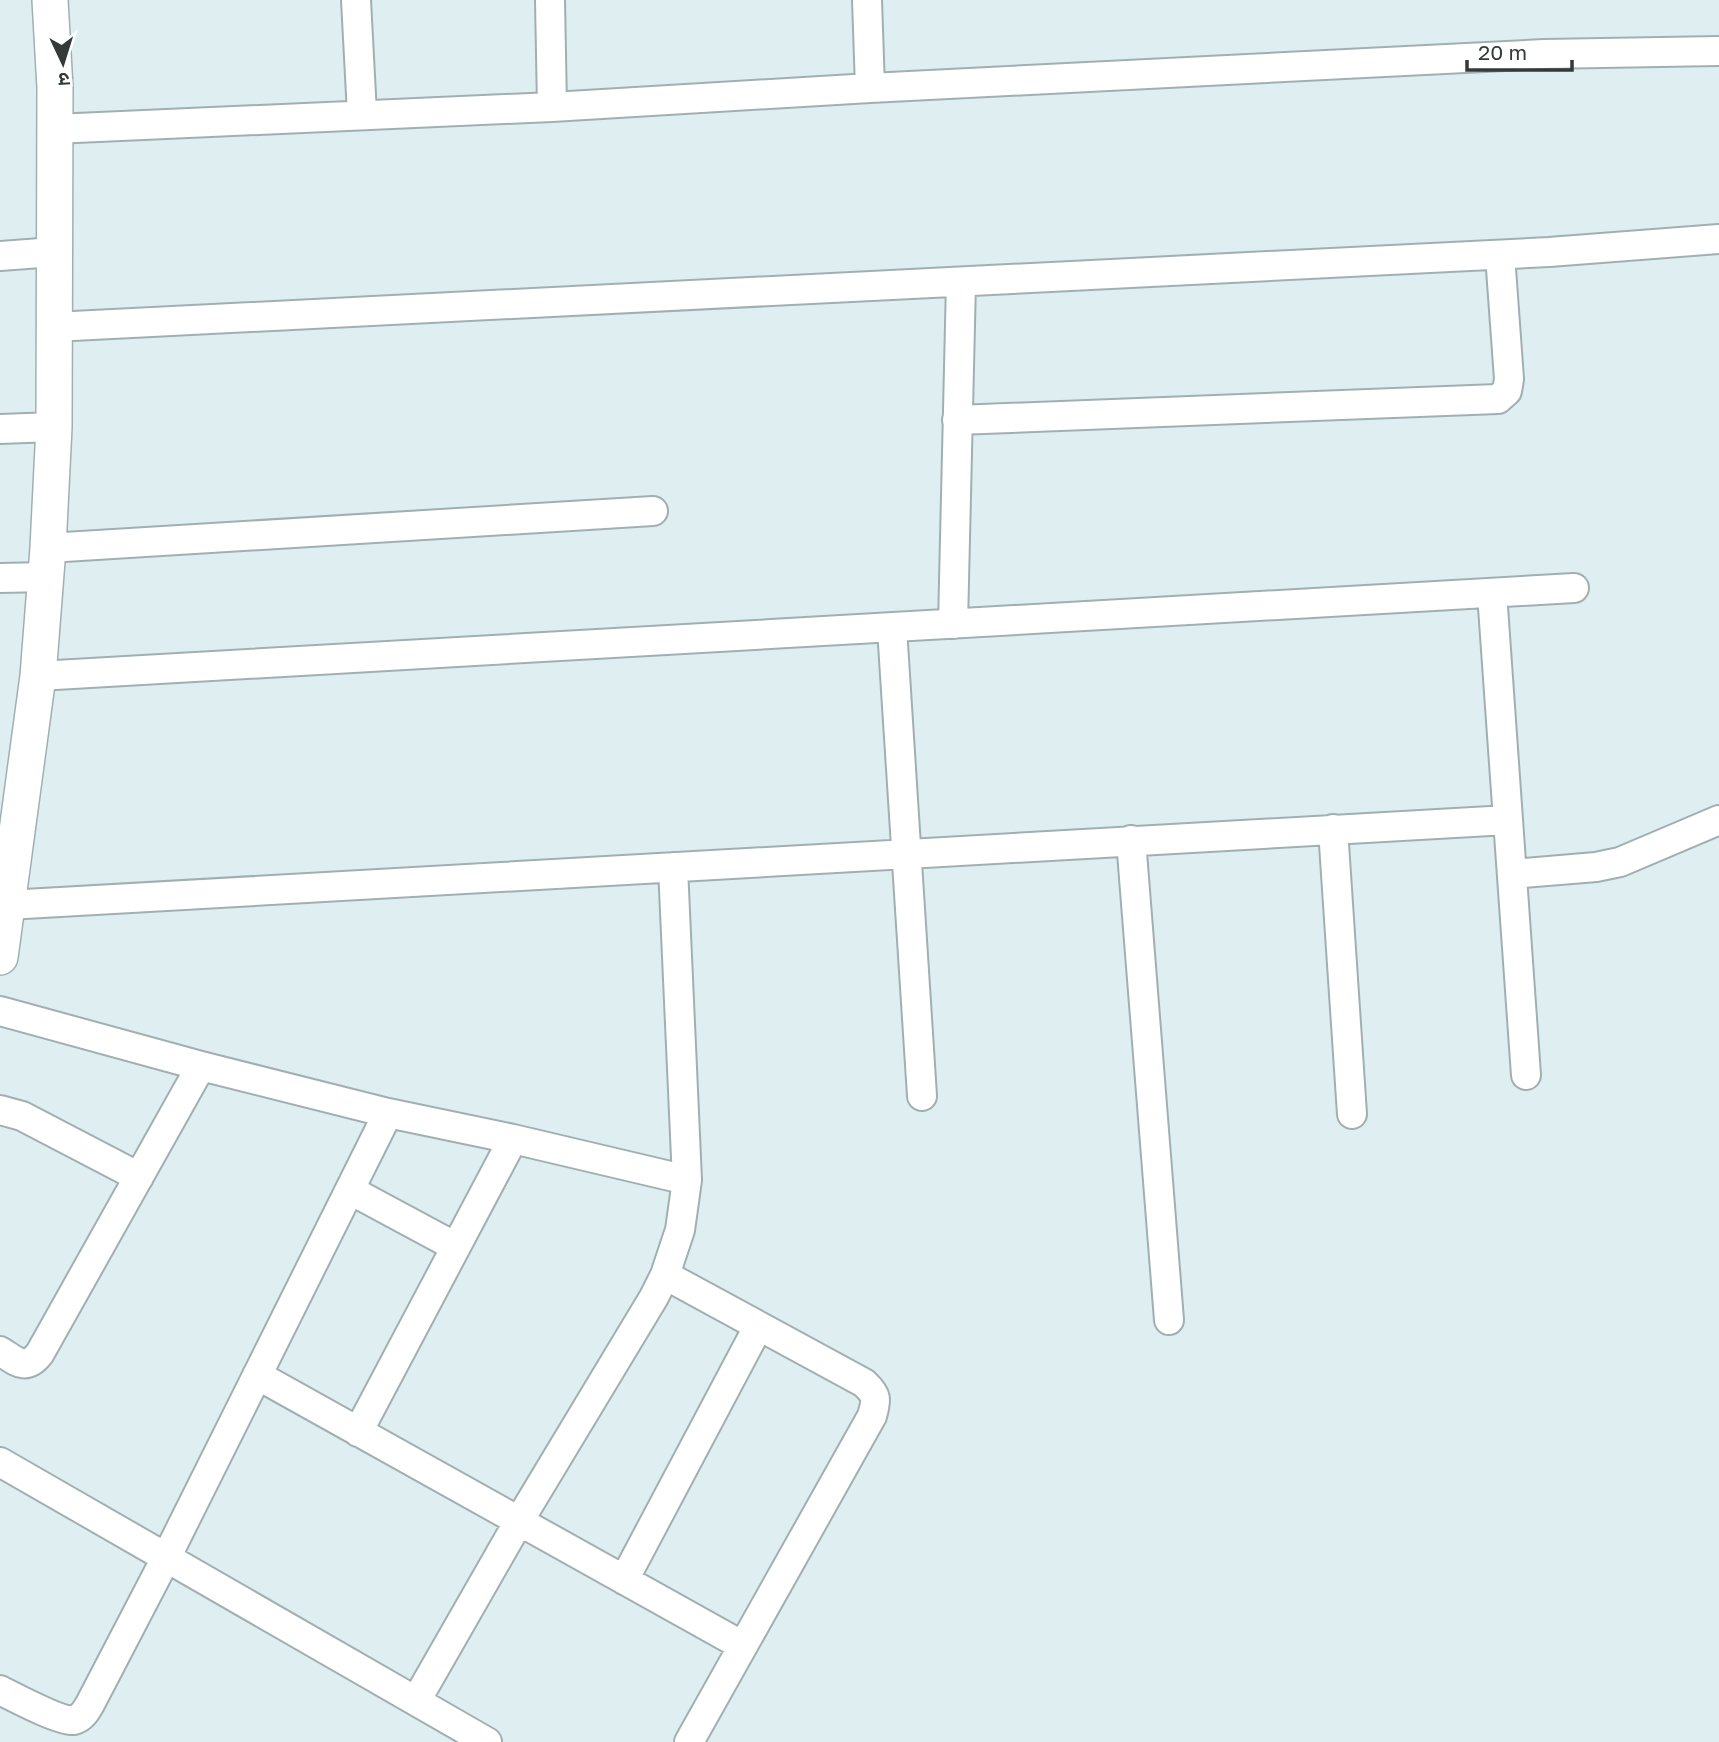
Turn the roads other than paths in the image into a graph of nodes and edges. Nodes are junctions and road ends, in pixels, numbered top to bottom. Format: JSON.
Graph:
{"nodes":[{"id":1,"x":50,"y":0,"type":"edge"},
{"id":2,"x":356,"y":0,"type":"edge"},
{"id":3,"x":550,"y":0,"type":"edge"},
{"id":4,"x":867,"y":0,"type":"edge"},
{"id":5,"x":1719,"y":51,"type":"edge"},
{"id":6,"x":870,"y":88,"type":"junction"},
{"id":7,"x":552,"y":107,"type":"junction"},
{"id":8,"x":362,"y":114,"type":"junction"},
{"id":9,"x":54,"y":129,"type":"junction"},
{"id":10,"x":1719,"y":239,"type":"edge"},
{"id":11,"x":54,"y":252,"type":"junction"},
{"id":12,"x":1500,"y":255,"type":"junction"},
{"id":13,"x":0,"y":256,"type":"edge"},
{"id":14,"x":961,"y":282,"type":"junction"},
{"id":15,"x":53,"y":327,"type":"junction"},
{"id":16,"x":957,"y":420,"type":"junction"},
{"id":17,"x":54,"y":427,"type":"junction"},
{"id":18,"x":0,"y":429,"type":"edge"},
{"id":19,"x":653,"y":511,"type":"dead end"},
{"id":20,"x":48,"y":562,"type":"junction"},
{"id":21,"x":0,"y":578,"type":"edge"},
{"id":22,"x":1574,"y":588,"type":"dead end"},
{"id":23,"x":1492,"y":593,"type":"junction"},
{"id":24,"x":953,"y":624,"type":"junction"},
{"id":25,"x":892,"y":628,"type":"junction"},
{"id":26,"x":38,"y":676,"type":"junction"},
{"id":27,"x":1508,"y":820,"type":"junction"},
{"id":28,"x":1719,"y":820,"type":"edge"},
{"id":29,"x":1333,"y":829,"type":"junction"},
{"id":30,"x":1131,"y":840,"type":"junction"},
{"id":31,"x":906,"y":854,"type":"junction"},
{"id":32,"x":673,"y":867,"type":"junction"},
{"id":33,"x":1512,"y":874,"type":"junction"},
{"id":34,"x":7,"y":905,"type":"junction"},
{"id":35,"x":0,"y":957,"type":"edge"},
{"id":36,"x":0,"y":1011,"type":"edge"},
{"id":37,"x":201,"y":1066,"type":"junction"},
{"id":38,"x":1526,"y":1075,"type":"dead end"},
{"id":39,"x":922,"y":1096,"type":"dead end"},
{"id":40,"x":0,"y":1110,"type":"edge"},
{"id":41,"x":388,"y":1113,"type":"junction"},
{"id":42,"x":1352,"y":1114,"type":"dead end"},
{"id":43,"x":513,"y":1139,"type":"junction"},
{"id":44,"x":139,"y":1177,"type":"junction"},
{"id":45,"x":687,"y":1180,"type":"junction"},
{"id":46,"x":350,"y":1190,"type":"junction"},
{"id":47,"x":456,"y":1247,"type":"junction"},
{"id":48,"x":665,"y":1275,"type":"junction"},
{"id":49,"x":1169,"y":1320,"type":"dead end"},
{"id":50,"x":758,"y":1327,"type":"junction"},
{"id":51,"x":0,"y":1351,"type":"edge"},
{"id":52,"x":257,"y":1375,"type":"junction"},
{"id":53,"x":358,"y":1432,"type":"junction"},
{"id":54,"x":0,"y":1462,"type":"edge"},
{"id":55,"x":520,"y":1521,"type":"junction"},
{"id":56,"x":166,"y":1558,"type":"junction"},
{"id":57,"x":624,"y":1580,"type":"junction"},
{"id":58,"x":743,"y":1646,"type":"junction"},
{"id":59,"x":0,"y":1690,"type":"edge"},
{"id":60,"x":416,"y":1701,"type":"junction"},
{"id":61,"x":487,"y":1742,"type":"edge"},
{"id":62,"x":689,"y":1742,"type":"edge"}],
"edges":[{"from":1,"to":9,"type":"street"},
{"from":2,"to":8,"type":"street"},
{"from":3,"to":7,"type":"street"},
{"from":4,"to":6,"type":"street"},
{"from":5,"to":6,"type":"street"},
{"from":6,"to":7,"type":"street"},
{"from":7,"to":8,"type":"street"},
{"from":8,"to":9,"type":"street"},
{"from":9,"to":11,"type":"street"},
{"from":10,"to":12,"type":"street"},
{"from":11,"to":13,"type":"street"},
{"from":11,"to":15,"type":"street"},
{"from":12,"to":14,"type":"street"},
{"from":12,"to":16,"type":"street"},
{"from":14,"to":15,"type":"street"},
{"from":14,"to":16,"type":"street"},
{"from":15,"to":17,"type":"street"},
{"from":16,"to":24,"type":"street"},
{"from":17,"to":18,"type":"street"},
{"from":17,"to":20,"type":"street"},
{"from":19,"to":20,"type":"street"},
{"from":20,"to":21,"type":"street"},
{"from":20,"to":26,"type":"street"},
{"from":22,"to":23,"type":"street"},
{"from":23,"to":24,"type":"street"},
{"from":23,"to":27,"type":"street"},
{"from":24,"to":25,"type":"street"},
{"from":25,"to":26,"type":"street"},
{"from":25,"to":31,"type":"street"},
{"from":26,"to":34,"type":"street"},
{"from":27,"to":29,"type":"street"},
{"from":27,"to":33,"type":"street"},
{"from":28,"to":33,"type":"street"},
{"from":29,"to":30,"type":"street"},
{"from":29,"to":42,"type":"street"},
{"from":30,"to":31,"type":"street"},
{"from":30,"to":49,"type":"street"},
{"from":31,"to":32,"type":"street"},
{"from":31,"to":39,"type":"street"},
{"from":32,"to":34,"type":"street"},
{"from":32,"to":45,"type":"street"},
{"from":33,"to":38,"type":"street"},
{"from":34,"to":35,"type":"street"},
{"from":36,"to":37,"type":"street"},
{"from":37,"to":41,"type":"street"},
{"from":37,"to":44,"type":"street"},
{"from":40,"to":44,"type":"street"},
{"from":41,"to":43,"type":"street"},
{"from":41,"to":46,"type":"street"},
{"from":43,"to":45,"type":"street"},
{"from":43,"to":47,"type":"street"},
{"from":44,"to":51,"type":"street"},
{"from":45,"to":48,"type":"street"},
{"from":46,"to":47,"type":"street"},
{"from":46,"to":52,"type":"street"},
{"from":47,"to":53,"type":"street"},
{"from":48,"to":50,"type":"street"},
{"from":48,"to":55,"type":"street"},
{"from":50,"to":57,"type":"street"},
{"from":50,"to":58,"type":"street"},
{"from":52,"to":53,"type":"street"},
{"from":52,"to":56,"type":"street"},
{"from":53,"to":55,"type":"street"},
{"from":54,"to":56,"type":"street"},
{"from":55,"to":57,"type":"street"},
{"from":55,"to":60,"type":"street"},
{"from":56,"to":59,"type":"street"},
{"from":56,"to":60,"type":"street"},
{"from":57,"to":58,"type":"street"},
{"from":58,"to":62,"type":"street"},
{"from":60,"to":61,"type":"street"}]}
